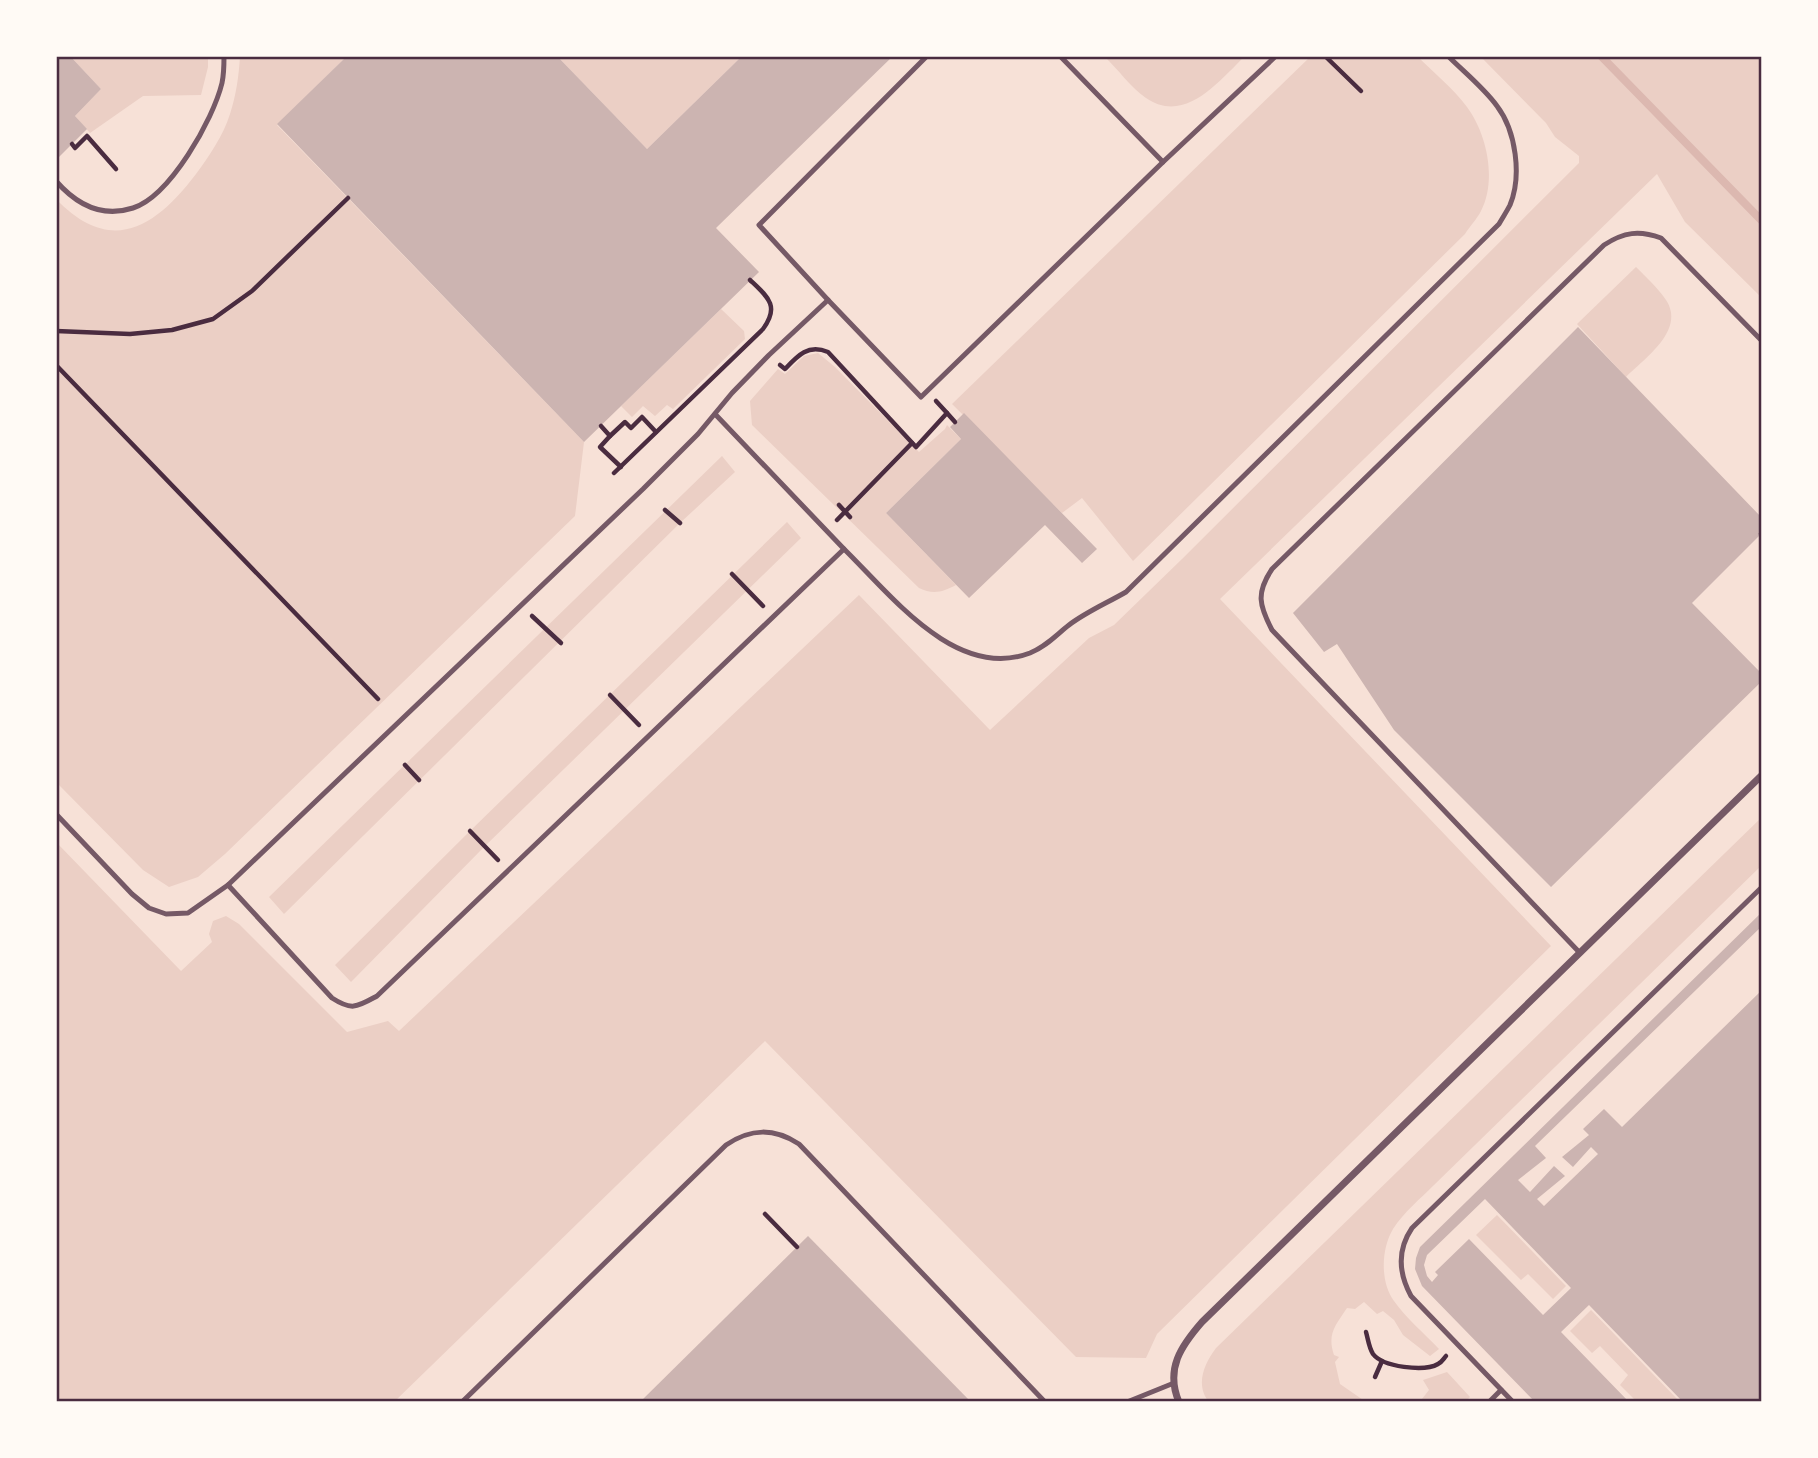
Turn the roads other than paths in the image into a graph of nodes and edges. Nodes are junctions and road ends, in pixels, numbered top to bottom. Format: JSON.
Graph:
{"nodes":[{"id":1,"x":225,"y":56,"type":"edge"},
{"id":2,"x":927,"y":56,"type":"edge"},
{"id":3,"x":1060,"y":56,"type":"edge"},
{"id":4,"x":1276,"y":56,"type":"edge"},
{"id":5,"x":1448,"y":56,"type":"edge"},
{"id":6,"x":1163,"y":162,"type":"junction"},
{"id":7,"x":56,"y":181,"type":"edge"},
{"id":8,"x":828,"y":300,"type":"junction"},
{"id":9,"x":1762,"y":341,"type":"edge"},
{"id":10,"x":715,"y":414,"type":"junction"},
{"id":11,"x":844,"y":549,"type":"junction"},
{"id":12,"x":1762,"y":775,"type":"edge"},
{"id":13,"x":56,"y":814,"type":"edge"},
{"id":14,"x":228,"y":885,"type":"junction"},
{"id":15,"x":1762,"y":887,"type":"edge"},
{"id":16,"x":1580,"y":953,"type":"junction"},
{"id":17,"x":1174,"y":1383,"type":"junction"},
{"id":18,"x":1501,"y":1390,"type":"junction"},
{"id":19,"x":462,"y":1402,"type":"edge"},
{"id":20,"x":1045,"y":1402,"type":"edge"},
{"id":21,"x":1127,"y":1402,"type":"edge"},
{"id":22,"x":1179,"y":1402,"type":"edge"},
{"id":23,"x":1489,"y":1402,"type":"edge"},
{"id":24,"x":1513,"y":1402,"type":"edge"}],
"edges":[{"from":1,"to":7,"type":"lane"},
{"from":2,"to":8,"type":"lane"},
{"from":3,"to":6,"type":"lane"},
{"from":4,"to":6,"type":"lane"},
{"from":5,"to":11,"type":"lane"},
{"from":6,"to":8,"type":"lane"},
{"from":8,"to":10,"type":"lane"},
{"from":9,"to":16,"type":"lane"},
{"from":10,"to":11,"type":"lane"},
{"from":10,"to":14,"type":"lane"},
{"from":11,"to":14,"type":"lane"},
{"from":12,"to":16,"type":"street"},
{"from":13,"to":14,"type":"lane"},
{"from":15,"to":18,"type":"lane"},
{"from":16,"to":17,"type":"street"},
{"from":17,"to":21,"type":"lane"},
{"from":17,"to":22,"type":"street"},
{"from":18,"to":23,"type":"lane"},
{"from":18,"to":24,"type":"lane"},
{"from":19,"to":20,"type":"lane"}]}
